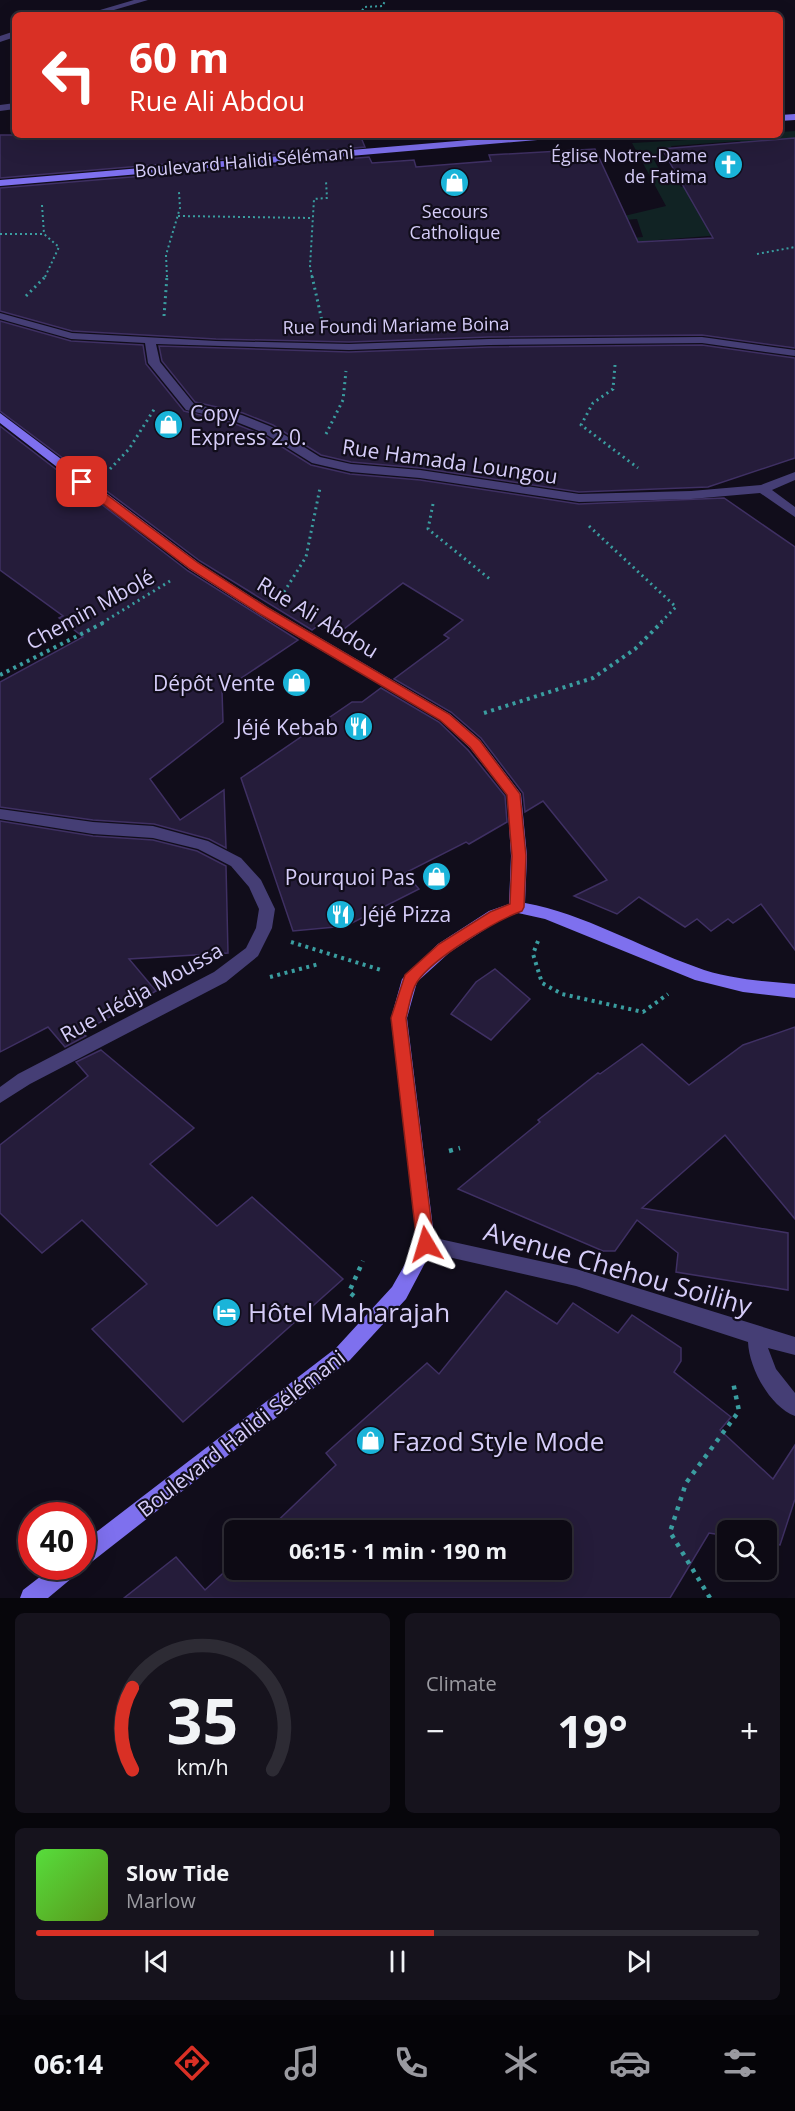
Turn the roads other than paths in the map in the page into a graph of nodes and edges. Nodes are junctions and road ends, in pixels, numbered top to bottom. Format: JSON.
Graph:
{"nodes":[{"id":1,"x":144,"y":0,"type":"edge"},
{"id":2,"x":98,"y":12,"type":"edge"},
{"id":3,"x":525,"y":138,"type":"edge"},
{"id":4,"x":0,"y":183,"type":"edge"},
{"id":5,"x":2,"y":317,"type":"edge"},
{"id":6,"x":155,"y":341,"type":"junction"},
{"id":7,"x":795,"y":353,"type":"edge"},
{"id":8,"x":0,"y":417,"type":"edge"},
{"id":9,"x":795,"y":476,"type":"edge"},
{"id":10,"x":763,"y":489,"type":"junction"},
{"id":11,"x":795,"y":513,"type":"edge"},
{"id":12,"x":0,"y":814,"type":"edge"},
{"id":13,"x":517,"y":907,"type":"junction"},
{"id":14,"x":795,"y":991,"type":"edge"},
{"id":15,"x":0,"y":1096,"type":"edge"},
{"id":16,"x":426,"y":1244,"type":"junction"},
{"id":17,"x":758,"y":1337,"type":"junction"},
{"id":18,"x":795,"y":1346,"type":"edge"},
{"id":19,"x":795,"y":1407,"type":"edge"},
{"id":20,"x":96,"y":1546,"type":"edge"},
{"id":21,"x":54,"y":1580,"type":"edge"},
{"id":22,"x":31,"y":1598,"type":"edge"}],
"edges":[{"from":1,"to":2,"type":"street"},
{"from":3,"to":4,"type":"street","name":"Boulevard Halidi Sélémani"},
{"from":5,"to":6,"type":"street","name":"Rue Foundi Mariame Boina"},
{"from":6,"to":7,"type":"street","name":"Rue Foundi Mariame Boina"},
{"from":6,"to":10,"type":"street","name":"Rue Hamada Loungou"},
{"from":8,"to":13,"type":"street","name":"Rue Ali Abdou"},
{"from":9,"to":10,"type":"street","name":"Rue Hamada Loungou"},
{"from":10,"to":11,"type":"street"},
{"from":12,"to":15,"type":"street","name":"Rue Hédja Moussa"},
{"from":13,"to":14,"type":"street"},
{"from":13,"to":16,"type":"street"},
{"from":16,"to":17,"type":"street","name":"Avenue Chehou Soilihy"},
{"from":16,"to":20,"type":"street","name":"Boulevard Halidi Sélémani"},
{"from":17,"to":18,"type":"street","name":"Avenue Chehou Soilihy"},
{"from":17,"to":19,"type":"street"},
{"from":21,"to":22,"type":"street"}]}
